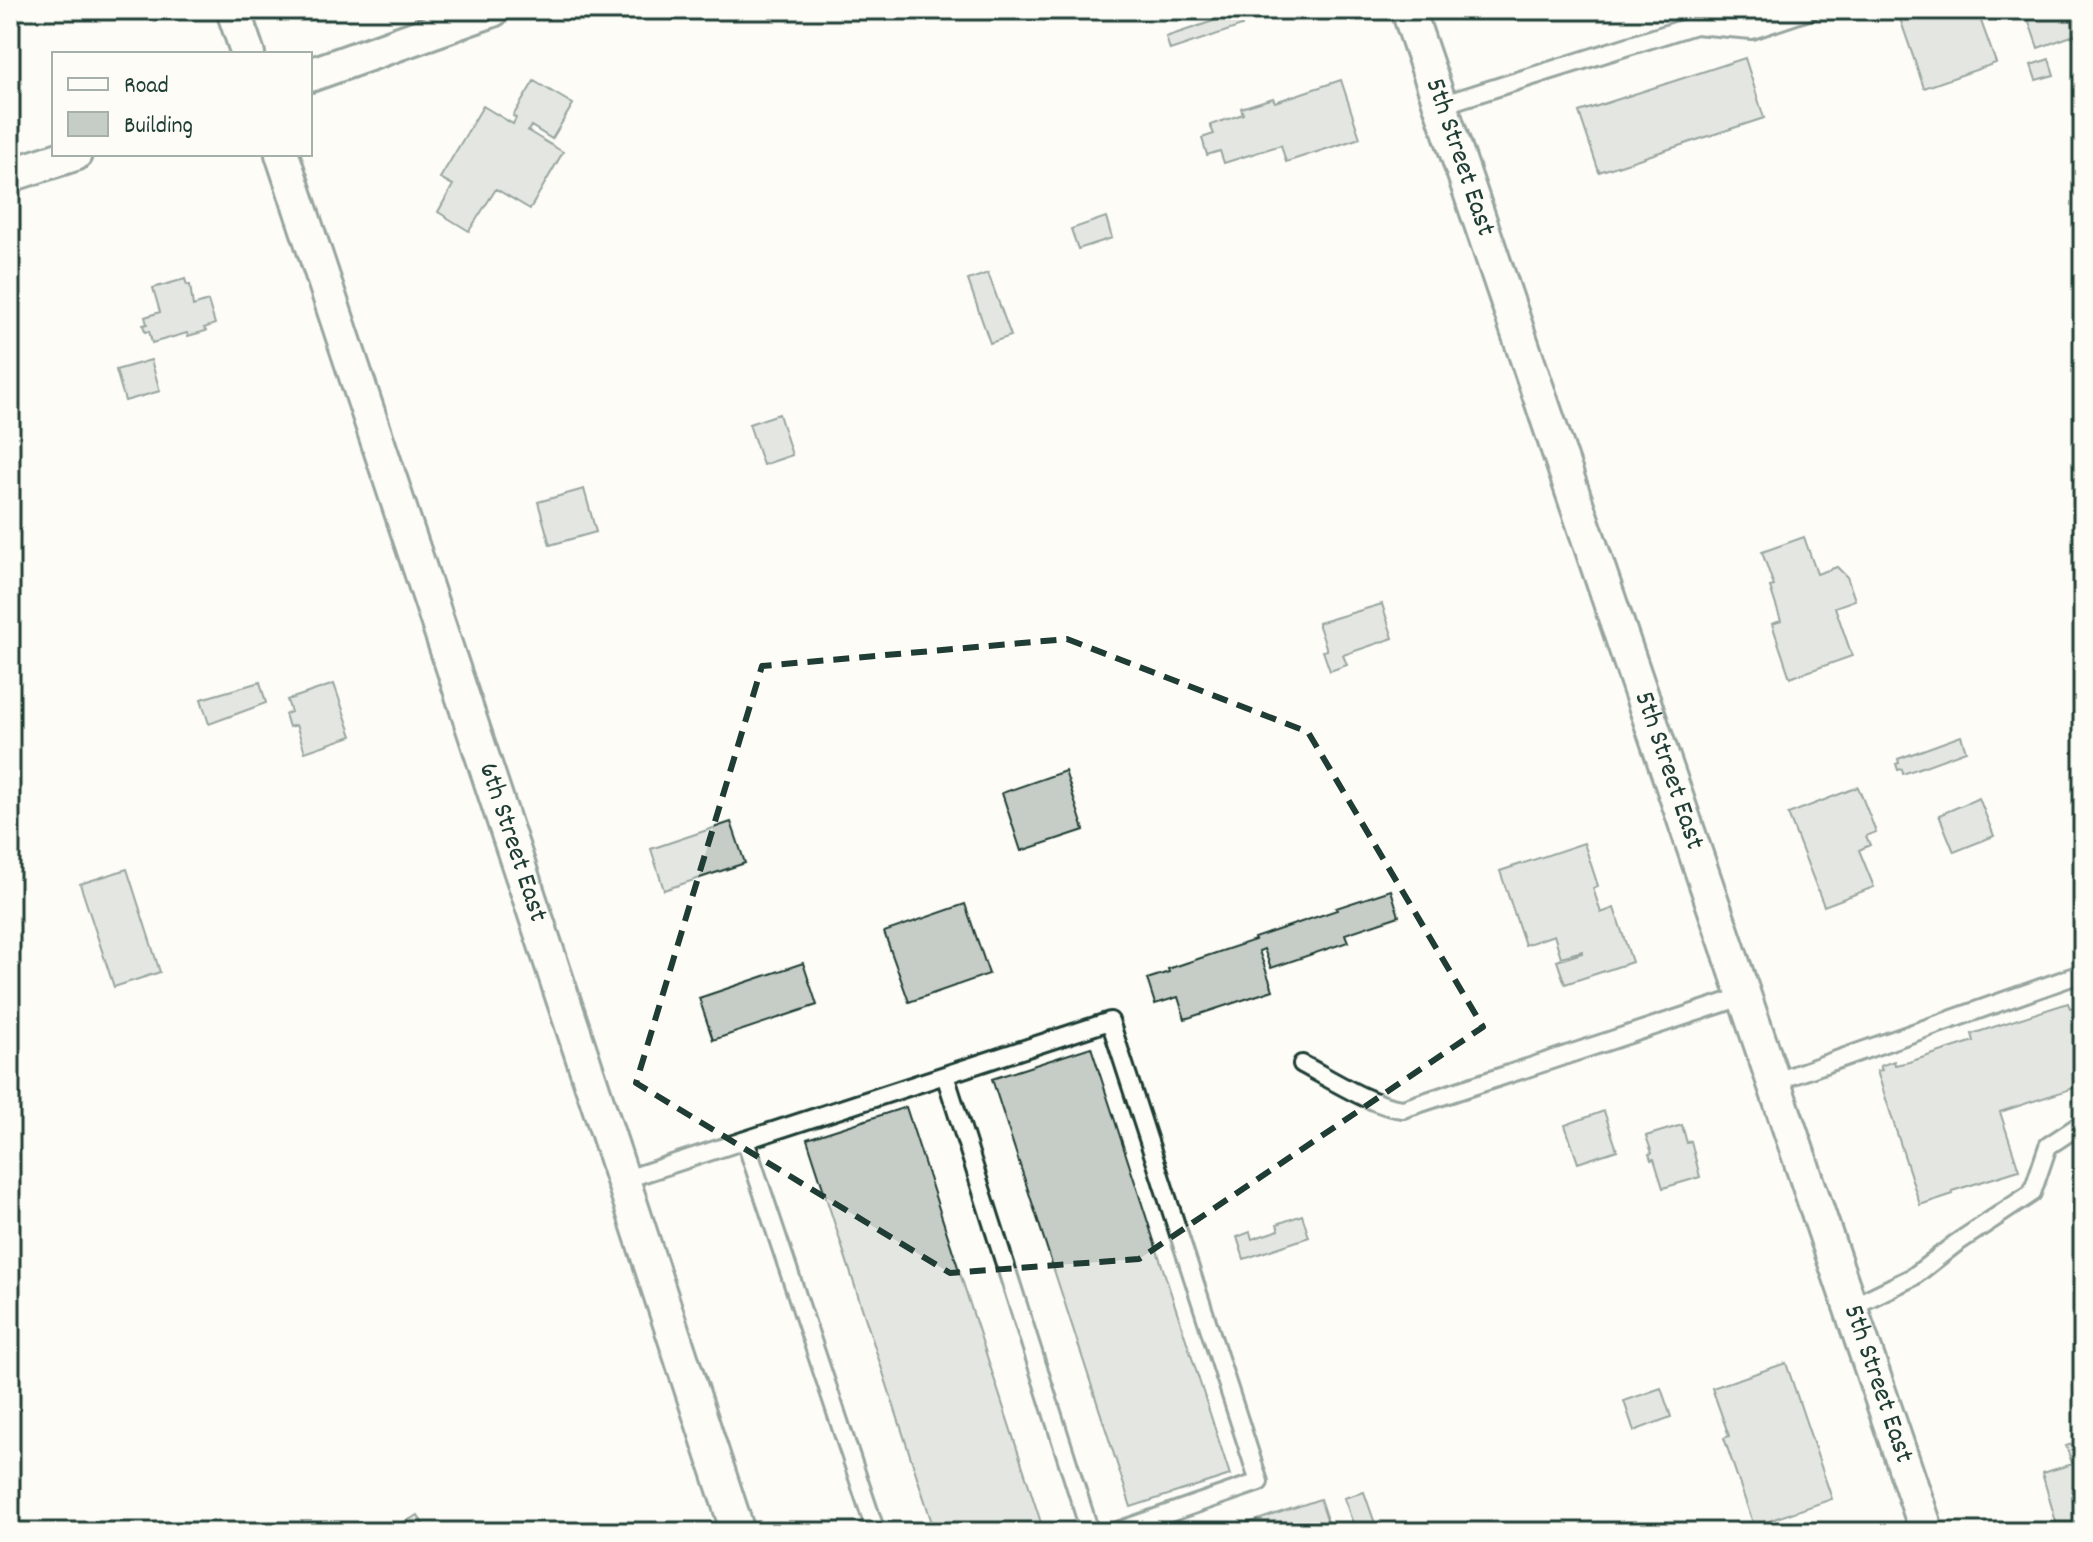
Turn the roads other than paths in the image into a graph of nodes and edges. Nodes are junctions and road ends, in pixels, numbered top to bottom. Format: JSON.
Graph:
{"nodes":[{"id":1,"x":233,"y":10,"type":"edge"},
{"id":2,"x":493,"y":10,"type":"edge"},
{"id":3,"x":1408,"y":10,"type":"edge"},
{"id":4,"x":1811,"y":10,"type":"edge"},
{"id":5,"x":247,"y":52,"type":"edge"},
{"id":6,"x":312,"y":74,"type":"edge"},
{"id":7,"x":1441,"y":105,"type":"junction"},
{"id":8,"x":69,"y":156,"type":"edge"},
{"id":9,"x":283,"y":156,"type":"edge"},
{"id":10,"x":10,"y":175,"type":"edge"},
{"id":11,"x":2083,"y":973,"type":"edge"},
{"id":12,"x":1745,"y":996,"type":"junction"},
{"id":13,"x":1302,"y":1064,"type":"dead end"},
{"id":14,"x":945,"y":1075,"type":"junction"},
{"id":15,"x":1774,"y":1082,"type":"junction"},
{"id":16,"x":2083,"y":1123,"type":"edge"},
{"id":17,"x":745,"y":1140,"type":"junction"},
{"id":18,"x":623,"y":1180,"type":"junction"},
{"id":19,"x":1851,"y":1307,"type":"junction"},
{"id":20,"x":738,"y":1532,"type":"edge"},
{"id":21,"x":876,"y":1532,"type":"edge"},
{"id":22,"x":1090,"y":1532,"type":"edge"},
{"id":23,"x":1115,"y":1532,"type":"edge"},
{"id":24,"x":1927,"y":1532,"type":"edge"}],
"edges":[{"from":1,"to":5,"type":"street"},
{"from":2,"to":6,"type":"street"},
{"from":3,"to":7,"type":"street","name":"5th Street East"},
{"from":4,"to":7,"type":"lane"},
{"from":7,"to":12,"type":"street","name":"5th Street East"},
{"from":8,"to":10,"type":"street"},
{"from":9,"to":18,"type":"street","name":"6th Street East"},
{"from":11,"to":15,"type":"lane"},
{"from":12,"to":13,"type":"lane"},
{"from":12,"to":15,"type":"street","name":"5th Street East"},
{"from":14,"to":17,"type":"lane"},
{"from":14,"to":22,"type":"lane"},
{"from":14,"to":23,"type":"lane"},
{"from":15,"to":19,"type":"street","name":"5th Street East"},
{"from":16,"to":19,"type":"lane"},
{"from":17,"to":18,"type":"lane"},
{"from":17,"to":21,"type":"lane"},
{"from":18,"to":20,"type":"street","name":"6th Street East"},
{"from":19,"to":24,"type":"street","name":"5th Street East"}]}
